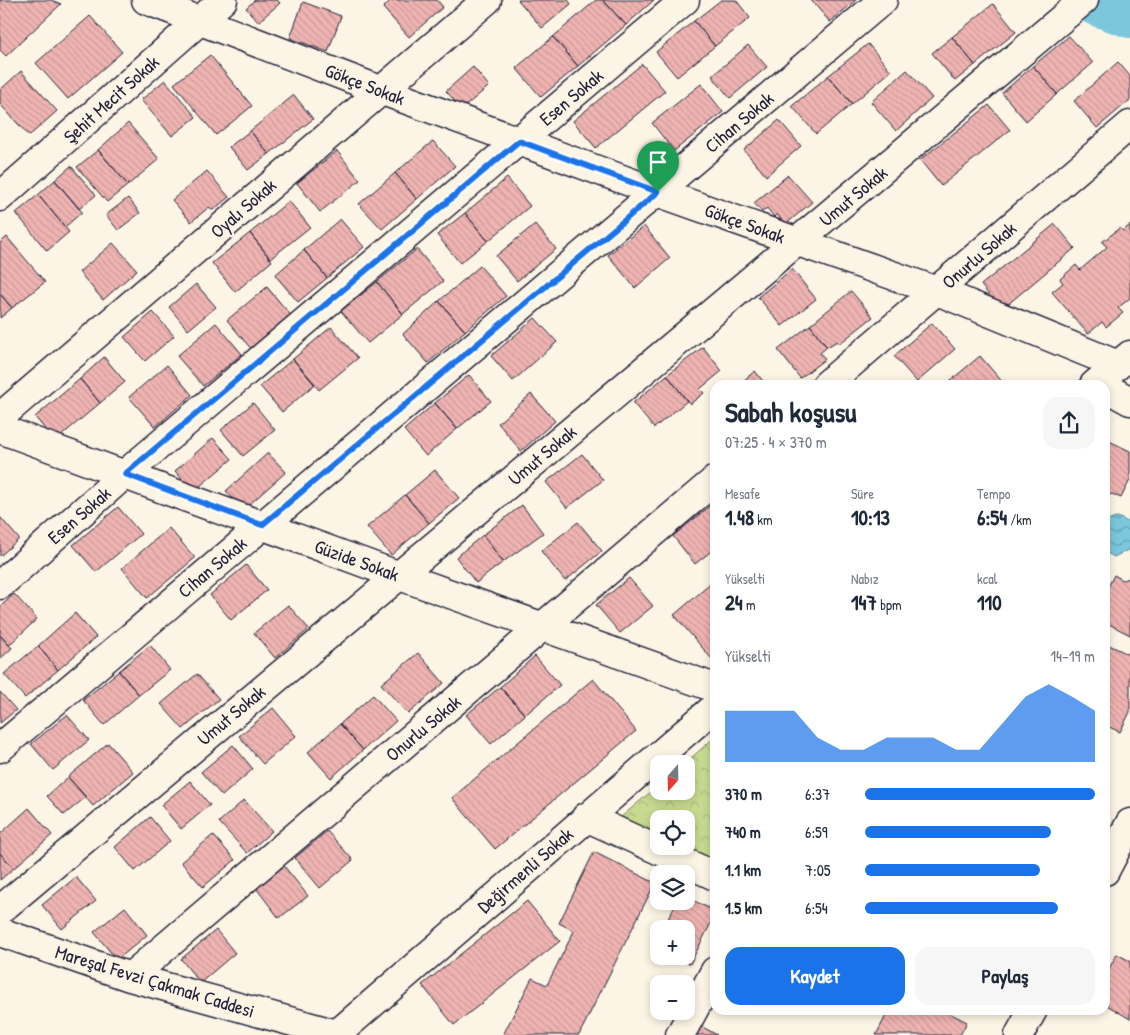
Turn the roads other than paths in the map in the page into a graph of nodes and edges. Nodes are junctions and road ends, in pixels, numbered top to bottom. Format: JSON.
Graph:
{"nodes":[{"id":1,"x":146,"y":0,"type":"edge"},
{"id":2,"x":223,"y":0,"type":"edge"},
{"id":3,"x":487,"y":0,"type":"edge"},
{"id":4,"x":685,"y":0,"type":"edge"},
{"id":5,"x":883,"y":0,"type":"edge"},
{"id":6,"x":1084,"y":0,"type":"edge"},
{"id":7,"x":200,"y":20,"type":"junction"},
{"id":8,"x":380,"y":90,"type":"junction"},
{"id":9,"x":1130,"y":125,"type":"edge"},
{"id":10,"x":519,"y":141,"type":"junction"},
{"id":11,"x":658,"y":192,"type":"junction"},
{"id":12,"x":0,"y":197,"type":"edge"},
{"id":13,"x":799,"y":242,"type":"junction"},
{"id":14,"x":938,"y":291,"type":"junction"},
{"id":15,"x":1107,"y":377,"type":"edge"},
{"id":16,"x":832,"y":380,"type":"edge"},
{"id":17,"x":1110,"y":380,"type":"edge"},
{"id":18,"x":1130,"y":401,"type":"edge"},
{"id":19,"x":0,"y":418,"type":"edge"},
{"id":20,"x":0,"y":429,"type":"edge"},
{"id":21,"x":125,"y":474,"type":"junction"},
{"id":22,"x":710,"y":484,"type":"edge"},
{"id":23,"x":262,"y":525,"type":"junction"},
{"id":24,"x":397,"y":575,"type":"junction"},
{"id":25,"x":0,"y":584,"type":"edge"},
{"id":26,"x":541,"y":627,"type":"junction"},
{"id":27,"x":710,"y":686,"type":"edge"},
{"id":28,"x":710,"y":711,"type":"edge"},
{"id":29,"x":0,"y":748,"type":"edge"},
{"id":30,"x":586,"y":817,"type":"junction"},
{"id":31,"x":1130,"y":823,"type":"edge"},
{"id":32,"x":1110,"y":856,"type":"edge"},
{"id":33,"x":710,"y":874,"type":"edge"},
{"id":34,"x":0,"y":910,"type":"edge"},
{"id":35,"x":0,"y":932,"type":"edge"},
{"id":36,"x":130,"y":977,"type":"junction"},
{"id":37,"x":710,"y":980,"type":"edge"},
{"id":38,"x":338,"y":1034,"type":"edge"},
{"id":39,"x":680,"y":1035,"type":"edge"}],
"edges":[{"from":1,"to":7,"type":"street","name":"Gökçe Sokak"},
{"from":2,"to":7,"type":"street","name":"Şehit Mecit Sokak"},
{"from":3,"to":8,"type":"street","name":"Oyalı Sokak"},
{"from":4,"to":10,"type":"street","name":"Esen Sokak"},
{"from":5,"to":11,"type":"street","name":"Cihan Sokak"},
{"from":6,"to":13,"type":"street","name":"Umut Sokak"},
{"from":7,"to":8,"type":"street","name":"Gökçe Sokak"},
{"from":7,"to":12,"type":"street","name":"Şehit Mecit Sokak"},
{"from":8,"to":10,"type":"street","name":"Gökçe Sokak"},
{"from":8,"to":19,"type":"street","name":"Oyalı Sokak"},
{"from":9,"to":14,"type":"street","name":"Onurlu Sokak"},
{"from":10,"to":11,"type":"street","name":"Gökçe Sokak"},
{"from":10,"to":21,"type":"street","name":"Esen Sokak"},
{"from":11,"to":13,"type":"street","name":"Gökçe Sokak"},
{"from":11,"to":23,"type":"street","name":"Cihan Sokak"},
{"from":13,"to":14,"type":"street","name":"Gökçe Sokak"},
{"from":13,"to":24,"type":"street","name":"Umut Sokak"},
{"from":14,"to":15,"type":"street","name":"Gökçe Sokak"},
{"from":14,"to":16,"type":"street","name":"Onurlu Sokak"},
{"from":17,"to":18,"type":"street","name":"Gökçe Sokak"},
{"from":20,"to":21,"type":"street","name":"Güzide Sokak"},
{"from":21,"to":23,"type":"street","name":"Güzide Sokak"},
{"from":21,"to":25,"type":"street","name":"Esen Sokak"},
{"from":22,"to":26,"type":"street","name":"Onurlu Sokak"},
{"from":23,"to":24,"type":"street","name":"Güzide Sokak"},
{"from":23,"to":29,"type":"street","name":"Cihan Sokak"},
{"from":24,"to":26,"type":"street","name":"Güzide Sokak"},
{"from":24,"to":34,"type":"street","name":"Umut Sokak"},
{"from":26,"to":27,"type":"street","name":"Güzide Sokak"},
{"from":26,"to":36,"type":"street","name":"Onurlu Sokak"},
{"from":28,"to":30,"type":"street","name":"Değirmenli Sokak"},
{"from":30,"to":33,"type":"street"},
{"from":30,"to":38,"type":"street","name":"Değirmenli Sokak"},
{"from":31,"to":32,"type":"street"},
{"from":35,"to":36,"type":"street","name":"Mareşal Fevzi Çakmak Caddesi"},
{"from":36,"to":38,"type":"street","name":"Mareşal Fevzi Çakmak Caddesi"},
{"from":37,"to":39,"type":"street"}]}
